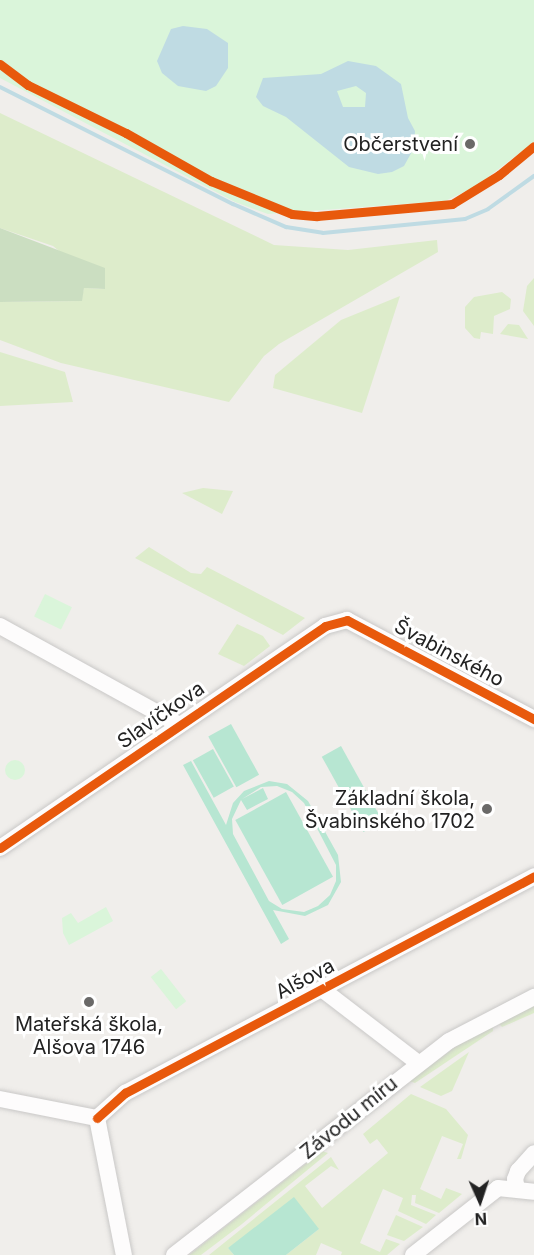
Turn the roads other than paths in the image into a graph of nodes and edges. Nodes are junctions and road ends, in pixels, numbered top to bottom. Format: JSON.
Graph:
{"nodes":[{"id":1,"x":347,"y":620,"type":"joint"},
{"id":2,"x":0,"y":626,"type":"edge"},
{"id":3,"x":534,"y":719,"type":"edge"},
{"id":4,"x":179,"y":725,"type":"junction"},
{"id":5,"x":0,"y":848,"type":"edge"},
{"id":6,"x":534,"y":876,"type":"edge"},
{"id":7,"x":323,"y":990,"type":"junction"},
{"id":8,"x":534,"y":997,"type":"edge"},
{"id":9,"x":418,"y":1063,"type":"junction"},
{"id":10,"x":0,"y":1099,"type":"edge"},
{"id":11,"x":97,"y":1118,"type":"junction"},
{"id":12,"x":534,"y":1153,"type":"edge"},
{"id":13,"x":517,"y":1188,"type":"junction"},
{"id":14,"x":534,"y":1192,"type":"edge"},
{"id":15,"x":124,"y":1255,"type":"edge"},
{"id":16,"x":174,"y":1255,"type":"edge"},
{"id":17,"x":413,"y":1255,"type":"edge"}],
"edges":[{"from":1,"to":3,"type":"street","name":"Švabinského"},
{"from":1,"to":4,"type":"street","name":"Slavíčkova"},
{"from":2,"to":4,"type":"street","name":"Slavíčkova"},
{"from":4,"to":5,"type":"street","name":"Slavíčkova"},
{"from":6,"to":7,"type":"street","name":"Alšova"},
{"from":7,"to":9,"type":"street"},
{"from":7,"to":11,"type":"street","name":"Alšova"},
{"from":8,"to":9,"type":"street","name":"Závodu míru"},
{"from":9,"to":16,"type":"street","name":"Závodu míru"},
{"from":10,"to":11,"type":"street"},
{"from":11,"to":15,"type":"street"},
{"from":12,"to":13,"type":"street"},
{"from":13,"to":14,"type":"street"},
{"from":13,"to":17,"type":"street"}]}
